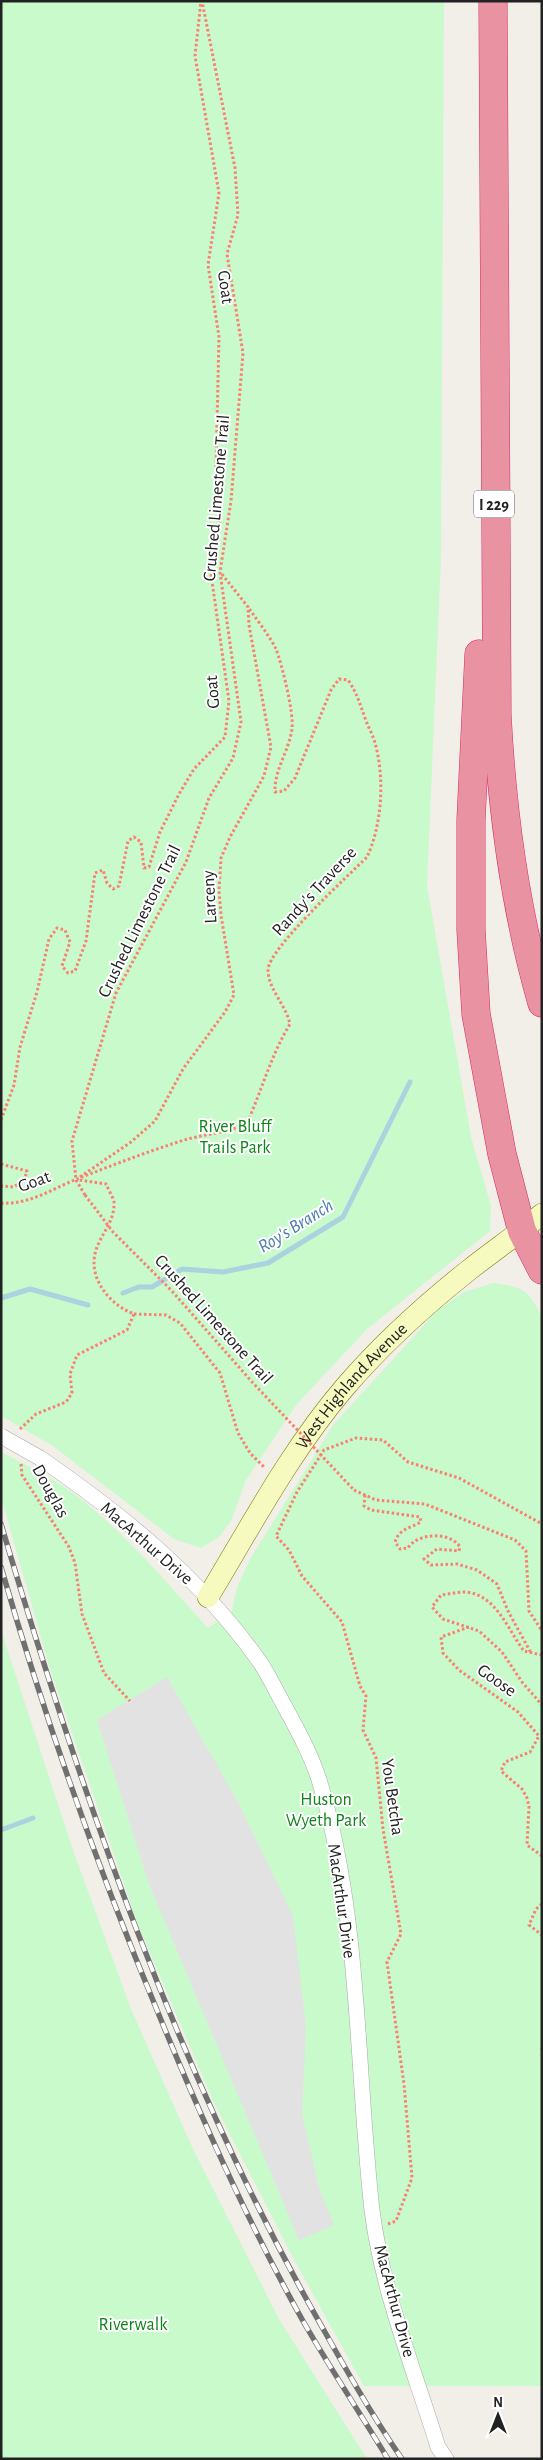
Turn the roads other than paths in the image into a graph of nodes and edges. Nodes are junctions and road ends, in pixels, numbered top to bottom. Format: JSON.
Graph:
{"nodes":[{"id":1,"x":493,"y":1,"type":"edge"},
{"id":2,"x":495,"y":575,"type":"junction"},
{"id":3,"x":542,"y":1002,"type":"edge"},
{"id":4,"x":532,"y":1223,"type":"edge"},
{"id":5,"x":542,"y":1270,"type":"edge"},
{"id":6,"x":1,"y":1436,"type":"edge"},
{"id":7,"x":208,"y":1597,"type":"junction"},
{"id":8,"x":446,"y":2459,"type":"edge"}],
"edges":[{"from":1,"to":2,"type":"highway","number":"I 229"},
{"from":2,"to":3,"type":"highway","number":"I 229"},
{"from":2,"to":4,"type":"highway"},
{"from":4,"to":5,"type":"highway"},
{"from":4,"to":7,"type":"street","name":"West Highland Avenue"},
{"from":6,"to":7,"type":"street","name":"MacArthur Drive","bridge":true},
{"from":7,"to":8,"type":"street","name":"MacArthur Drive"}]}
